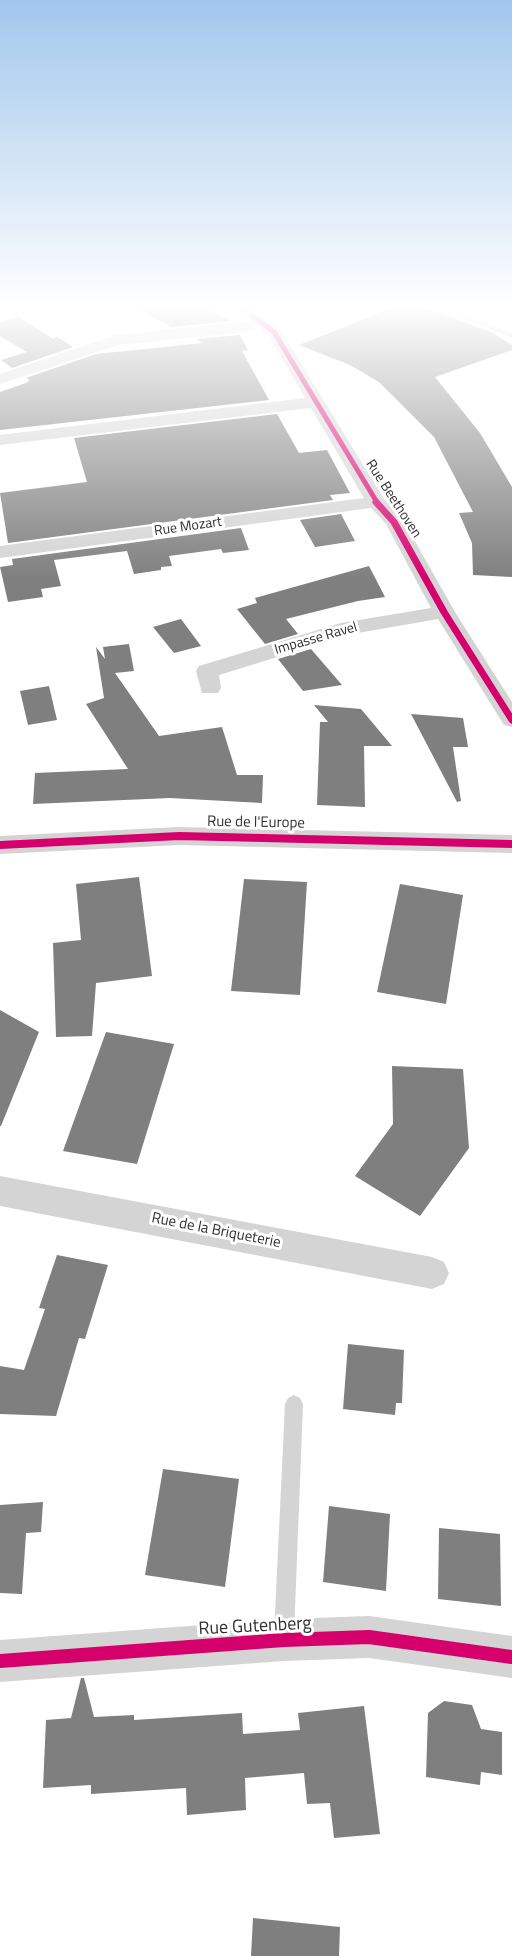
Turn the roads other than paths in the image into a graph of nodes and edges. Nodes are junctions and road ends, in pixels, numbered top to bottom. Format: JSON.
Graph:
{"nodes":[{"id":1,"x":313,"y":396,"type":"edge"},
{"id":2,"x":316,"y":402,"type":"junction"},
{"id":3,"x":0,"y":440,"type":"edge"},
{"id":4,"x":376,"y":502,"type":"junction"},
{"id":5,"x":0,"y":552,"type":"edge"},
{"id":6,"x":444,"y":612,"type":"junction"},
{"id":7,"x":210,"y":688,"type":"dead end"},
{"id":8,"x":510,"y":714,"type":"edge"},
{"id":9,"x":512,"y":844,"type":"edge"},
{"id":10,"x":0,"y":845,"type":"edge"},
{"id":11,"x":0,"y":1191,"type":"edge"},
{"id":12,"x":432,"y":1273,"type":"dead end"},
{"id":13,"x":294,"y":1404,"type":"dead end"},
{"id":14,"x":284,"y":1640,"type":"junction"},
{"id":15,"x":512,"y":1657,"type":"edge"},
{"id":16,"x":0,"y":1661,"type":"edge"}],
"edges":[{"from":1,"to":2,"type":"street","name":"Rue Beethoven"},
{"from":2,"to":3,"type":"street"},
{"from":2,"to":4,"type":"street","name":"Rue Beethoven"},
{"from":4,"to":5,"type":"street","name":"Rue Mozart"},
{"from":4,"to":6,"type":"street","name":"Rue Beethoven"},
{"from":6,"to":7,"type":"street","name":"Impasse Ravel"},
{"from":6,"to":8,"type":"street","name":"Rue Beethoven"},
{"from":9,"to":10,"type":"street","name":"Rue de l'Europe"},
{"from":11,"to":12,"type":"street","name":"Rue de la Briqueterie"},
{"from":13,"to":14,"type":"lane"},
{"from":14,"to":15,"type":"street","name":"Rue Gutenberg"},
{"from":14,"to":16,"type":"street","name":"Rue Gutenberg"}]}
